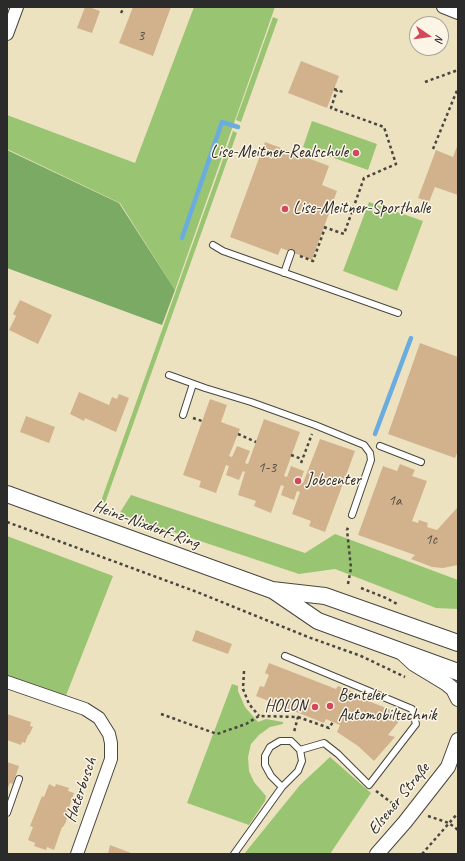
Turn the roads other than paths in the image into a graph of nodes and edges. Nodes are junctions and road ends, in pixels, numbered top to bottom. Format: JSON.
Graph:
{"nodes":[{"id":1,"x":17,"y":7,"type":"edge"},
{"id":2,"x":443,"y":7,"type":"edge"},
{"id":3,"x":458,"y":13,"type":"edge"},
{"id":4,"x":7,"y":34,"type":"edge"},
{"id":5,"x":213,"y":245,"type":"dead end"},
{"id":6,"x":291,"y":253,"type":"road end"},
{"id":7,"x":284,"y":273,"type":"junction"},
{"id":8,"x":398,"y":312,"type":"dead end"},
{"id":9,"x":169,"y":375,"type":"dead end"},
{"id":10,"x":194,"y":384,"type":"junction"},
{"id":11,"x":183,"y":415,"type":"dead end"},
{"id":12,"x":380,"y":446,"type":"dead end"},
{"id":13,"x":421,"y":462,"type":"dead end"},
{"id":14,"x":7,"y":494,"type":"edge"},
{"id":15,"x":352,"y":515,"type":"road end"},
{"id":16,"x":272,"y":590,"type":"junction"},
{"id":17,"x":458,"y":643,"type":"edge"},
{"id":18,"x":400,"y":651,"type":"junction"},
{"id":19,"x":284,"y":656,"type":"dead end"},
{"id":20,"x":458,"y":672,"type":"edge"},
{"id":21,"x":7,"y":682,"type":"edge"},
{"id":22,"x":458,"y":699,"type":"edge"},
{"id":23,"x":458,"y":740,"type":"edge"},
{"id":24,"x":300,"y":750,"type":"junction"},
{"id":25,"x":453,"y":765,"type":"edge"},
{"id":26,"x":19,"y":779,"type":"dead end"},
{"id":27,"x":282,"y":787,"type":"junction"},
{"id":28,"x":7,"y":813,"type":"edge"},
{"id":29,"x":77,"y":854,"type":"edge"},
{"id":30,"x":234,"y":854,"type":"edge"},
{"id":31,"x":378,"y":854,"type":"edge"}],
"edges":[{"from":1,"to":4,"type":"street"},
{"from":2,"to":3,"type":"street"},
{"from":5,"to":7,"type":"lane"},
{"from":6,"to":7,"type":"lane"},
{"from":7,"to":8,"type":"lane"},
{"from":9,"to":10,"type":"lane"},
{"from":10,"to":11,"type":"lane"},
{"from":10,"to":15,"type":"lane"},
{"from":12,"to":13,"type":"lane"},
{"from":14,"to":16,"type":"main road","name":"Heinz-Nixdorf-Ring"},
{"from":16,"to":17,"type":"main road","name":"Heinz-Nixdorf-Ring"},
{"from":16,"to":18,"type":"main road","name":"Heinz-Nixdorf-Ring"},
{"from":18,"to":20,"type":"main road","name":"Heinz-Nixdorf-Ring"},
{"from":18,"to":22,"type":"street"},
{"from":19,"to":24,"type":"lane"},
{"from":21,"to":29,"type":"street","name":"Haterbusch"},
{"from":23,"to":25,"type":"street","name":"Elsener Straße"},
{"from":24,"to":27,"type":"lane"},
{"from":24,"to":27,"type":"lane"},
{"from":25,"to":31,"type":"street","name":"Elsener Straße"},
{"from":26,"to":28,"type":"lane"},
{"from":27,"to":30,"type":"lane"}]}
